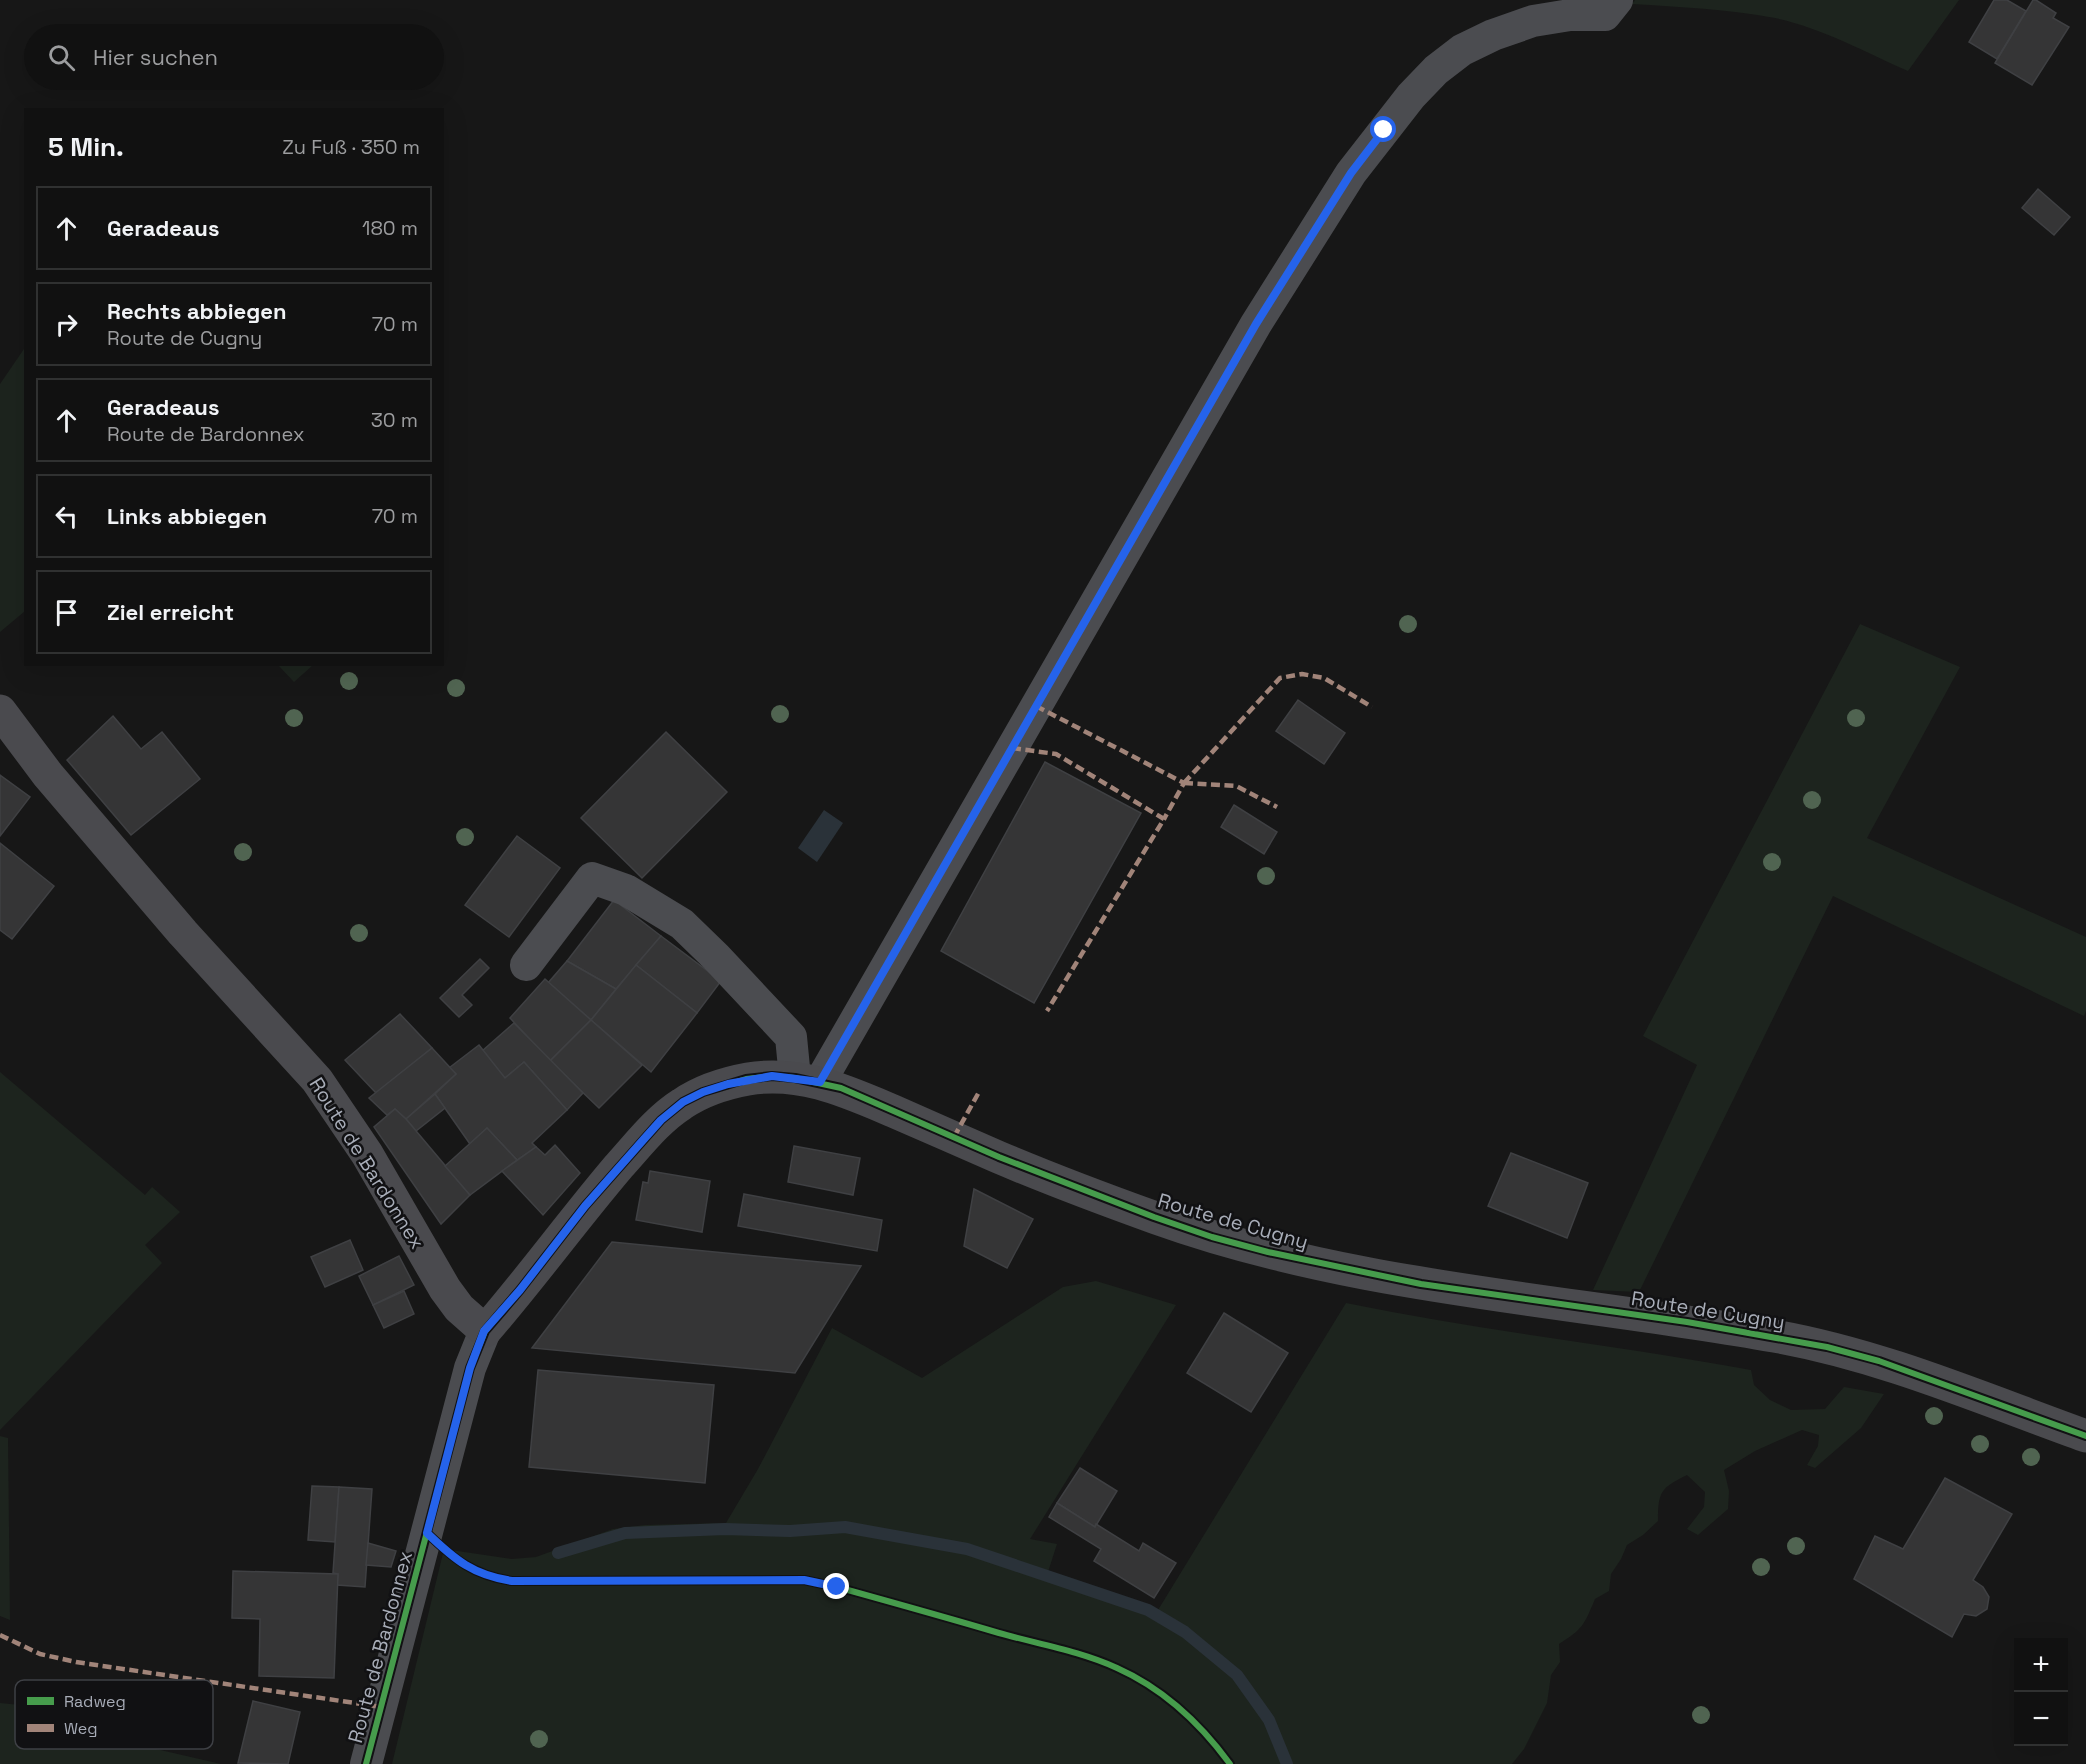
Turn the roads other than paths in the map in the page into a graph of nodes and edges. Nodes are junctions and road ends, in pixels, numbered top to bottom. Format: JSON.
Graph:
{"nodes":[{"id":1,"x":1617,"y":0,"type":"edge"},
{"id":2,"x":0,"y":711,"type":"edge"},
{"id":3,"x":526,"y":965,"type":"dead end"},
{"id":4,"x":807,"y":1080,"type":"junction"},
{"id":5,"x":484,"y":1331,"type":"junction"},
{"id":6,"x":2086,"y":1436,"type":"edge"},
{"id":7,"x":366,"y":1764,"type":"edge"}],
"edges":[{"from":1,"to":4,"type":"street"},
{"from":2,"to":5,"type":"street","name":"Route de Bardonnex"},
{"from":3,"to":4,"type":"street"},
{"from":4,"to":5,"type":"street","name":"Route de Cugny"},
{"from":4,"to":6,"type":"street","name":"Route de Cugny"},
{"from":5,"to":7,"type":"street","name":"Route de Bardonnex"}]}
